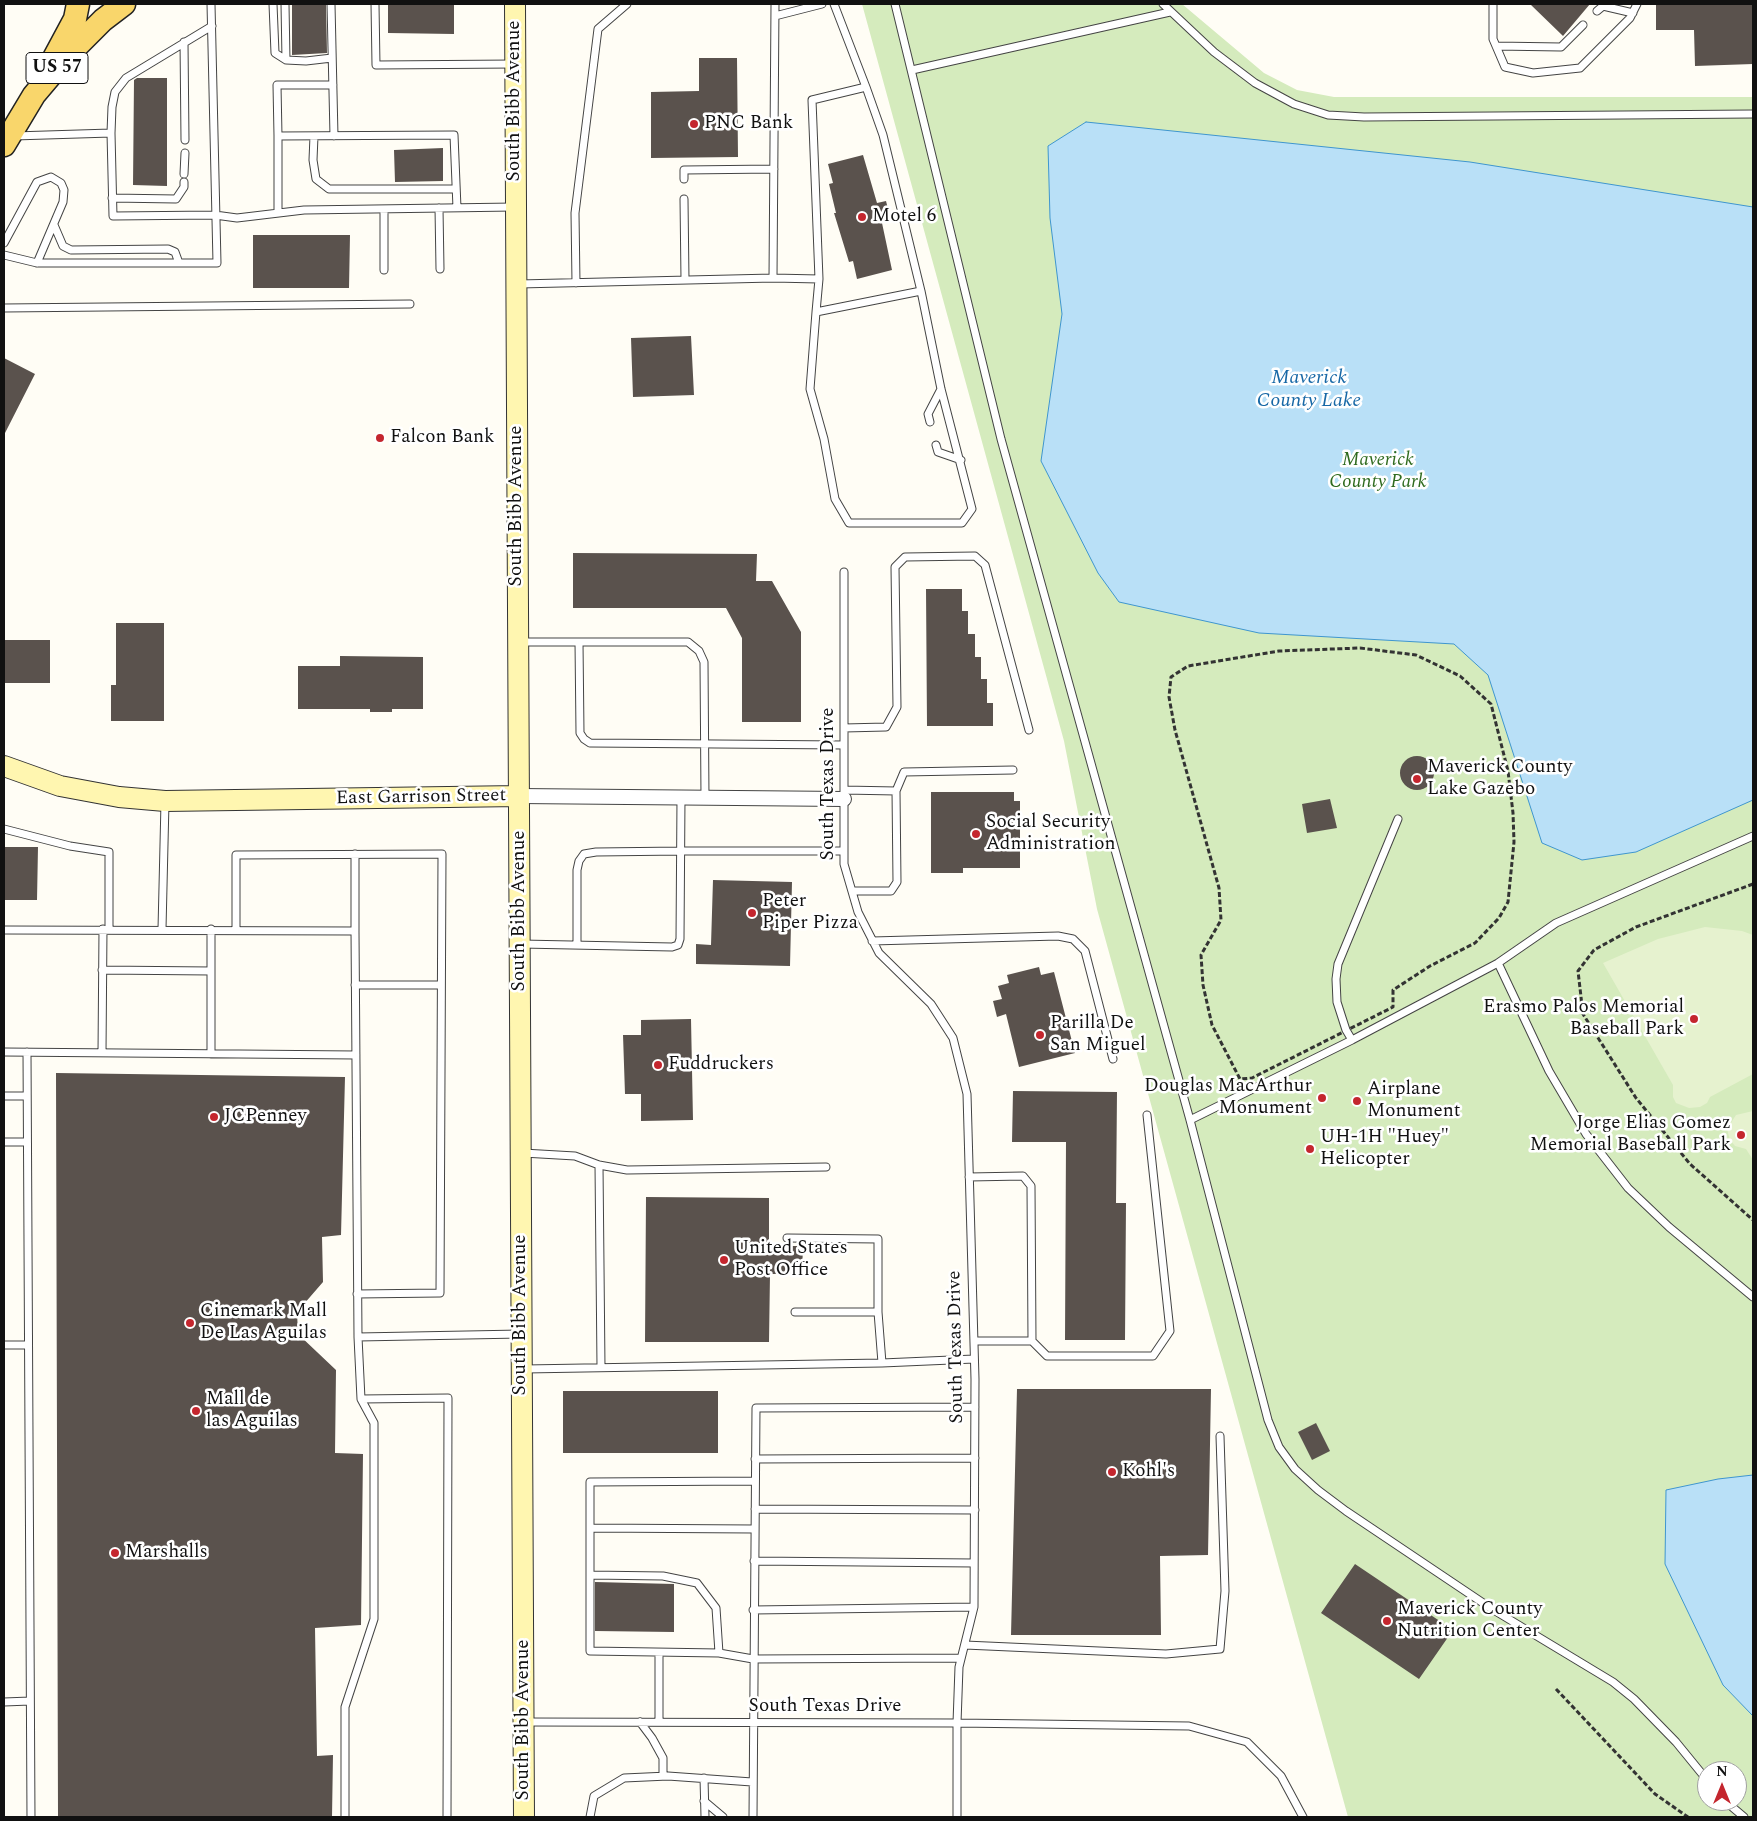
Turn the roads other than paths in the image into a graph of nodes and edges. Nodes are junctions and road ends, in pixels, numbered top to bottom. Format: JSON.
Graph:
{"nodes":[{"id":1,"x":78,"y":4,"type":"edge"},
{"id":2,"x":124,"y":4,"type":"edge"},
{"id":3,"x":211,"y":4,"type":"edge"},
{"id":4,"x":273,"y":4,"type":"edge"},
{"id":5,"x":285,"y":4,"type":"edge"},
{"id":6,"x":331,"y":4,"type":"edge"},
{"id":7,"x":375,"y":4,"type":"edge"},
{"id":8,"x":515,"y":4,"type":"edge"},
{"id":9,"x":627,"y":4,"type":"edge"},
{"id":10,"x":775,"y":4,"type":"edge"},
{"id":11,"x":822,"y":4,"type":"edge"},
{"id":12,"x":834,"y":4,"type":"edge"},
{"id":13,"x":895,"y":4,"type":"edge"},
{"id":14,"x":1163,"y":4,"type":"edge"},
{"id":15,"x":1493,"y":4,"type":"edge"},
{"id":16,"x":1637,"y":4,"type":"edge"},
{"id":17,"x":1597,"y":11,"type":"dead end"},
{"id":18,"x":1170,"y":12,"type":"junction"},
{"id":19,"x":1633,"y":12,"type":"junction"},
{"id":20,"x":775,"y":16,"type":"junction"},
{"id":21,"x":1583,"y":25,"type":"dead end"},
{"id":22,"x":212,"y":26,"type":"junction"},
{"id":23,"x":184,"y":42,"type":"junction"},
{"id":24,"x":1496,"y":46,"type":"junction"},
{"id":25,"x":332,"y":58,"type":"junction"},
{"id":26,"x":286,"y":60,"type":"junction"},
{"id":27,"x":515,"y":64,"type":"junction"},
{"id":28,"x":912,"y":70,"type":"junction"},
{"id":29,"x":333,"y":85,"type":"junction"},
{"id":30,"x":866,"y":87,"type":"junction"},
{"id":31,"x":34,"y":94,"type":"junction"},
{"id":32,"x":1753,"y":114,"type":"edge"},
{"id":33,"x":111,"y":133,"type":"junction"},
{"id":34,"x":278,"y":136,"type":"junction"},
{"id":35,"x":314,"y":136,"type":"junction"},
{"id":36,"x":334,"y":136,"type":"junction"},
{"id":37,"x":184,"y":140,"type":"dead end"},
{"id":38,"x":6,"y":141,"type":"edge"},
{"id":39,"x":185,"y":153,"type":"dead end"},
{"id":40,"x":774,"y":169,"type":"junction"},
{"id":41,"x":184,"y":174,"type":"dead end"},
{"id":42,"x":684,"y":179,"type":"dead end"},
{"id":43,"x":184,"y":182,"type":"dead end"},
{"id":44,"x":456,"y":189,"type":"junction"},
{"id":45,"x":112,"y":198,"type":"junction"},
{"id":46,"x":684,"y":199,"type":"dead end"},
{"id":47,"x":516,"y":207,"type":"junction"},
{"id":48,"x":439,"y":208,"type":"junction"},
{"id":49,"x":456,"y":208,"type":"junction"},
{"id":50,"x":384,"y":209,"type":"junction"},
{"id":51,"x":278,"y":213,"type":"junction"},
{"id":52,"x":215,"y":215,"type":"junction"},
{"id":53,"x":54,"y":225,"type":"junction"},
{"id":54,"x":4,"y":243,"type":"edge"},
{"id":55,"x":4,"y":255,"type":"edge"},
{"id":56,"x":37,"y":263,"type":"junction"},
{"id":57,"x":178,"y":263,"type":"junction"},
{"id":58,"x":440,"y":269,"type":"dead end"},
{"id":59,"x":384,"y":270,"type":"dead end"},
{"id":60,"x":773,"y":278,"type":"junction"},
{"id":61,"x":819,"y":279,"type":"junction"},
{"id":62,"x":685,"y":280,"type":"junction"},
{"id":63,"x":576,"y":282,"type":"junction"},
{"id":64,"x":516,"y":284,"type":"junction"},
{"id":65,"x":921,"y":290,"type":"junction"},
{"id":66,"x":410,"y":304,"type":"dead end"},
{"id":67,"x":4,"y":308,"type":"edge"},
{"id":68,"x":816,"y":312,"type":"junction"},
{"id":69,"x":941,"y":389,"type":"junction"},
{"id":70,"x":930,"y":422,"type":"dead end"},
{"id":71,"x":936,"y":445,"type":"dead end"},
{"id":72,"x":960,"y":460,"type":"junction"},
{"id":73,"x":844,"y":572,"type":"dead end"},
{"id":74,"x":518,"y":642,"type":"junction"},
{"id":75,"x":579,"y":642,"type":"junction"},
{"id":76,"x":844,"y":728,"type":"junction"},
{"id":77,"x":1029,"y":730,"type":"dead end"},
{"id":78,"x":705,"y":744,"type":"junction"},
{"id":79,"x":844,"y":745,"type":"junction"},
{"id":80,"x":4,"y":766,"type":"edge"},
{"id":81,"x":1013,"y":770,"type":"dead end"},
{"id":82,"x":896,"y":790,"type":"junction"},
{"id":83,"x":844,"y":794,"type":"junction"},
{"id":84,"x":519,"y":796,"type":"junction"},
{"id":85,"x":681,"y":798,"type":"junction"},
{"id":86,"x":705,"y":798,"type":"junction"},
{"id":87,"x":165,"y":801,"type":"junction"},
{"id":88,"x":1398,"y":819,"type":"dead end"},
{"id":89,"x":4,"y":829,"type":"edge"},
{"id":90,"x":1753,"y":836,"type":"edge"},
{"id":91,"x":682,"y":851,"type":"junction"},
{"id":92,"x":844,"y":851,"type":"junction"},
{"id":93,"x":355,"y":854,"type":"junction"},
{"id":94,"x":852,"y":891,"type":"junction"},
{"id":95,"x":106,"y":929,"type":"junction"},
{"id":96,"x":162,"y":929,"type":"junction"},
{"id":97,"x":211,"y":929,"type":"junction"},
{"id":98,"x":4,"y":930,"type":"edge"},
{"id":99,"x":236,"y":930,"type":"junction"},
{"id":100,"x":355,"y":931,"type":"junction"},
{"id":101,"x":872,"y":941,"type":"junction"},
{"id":102,"x":520,"y":944,"type":"junction"},
{"id":103,"x":577,"y":944,"type":"junction"},
{"id":104,"x":1498,"y":963,"type":"junction"},
{"id":105,"x":102,"y":970,"type":"junction"},
{"id":106,"x":211,"y":971,"type":"junction"},
{"id":107,"x":355,"y":985,"type":"junction"},
{"id":108,"x":441,"y":985,"type":"junction"},
{"id":109,"x":1352,"y":1040,"type":"junction"},
{"id":110,"x":4,"y":1052,"type":"edge"},
{"id":111,"x":27,"y":1052,"type":"junction"},
{"id":112,"x":102,"y":1053,"type":"junction"},
{"id":113,"x":211,"y":1054,"type":"junction"},
{"id":114,"x":356,"y":1055,"type":"junction"},
{"id":115,"x":1114,"y":1059,"type":"dead end"},
{"id":116,"x":4,"y":1096,"type":"edge"},
{"id":117,"x":27,"y":1096,"type":"junction"},
{"id":118,"x":1147,"y":1115,"type":"dead end"},
{"id":119,"x":1190,"y":1120,"type":"junction"},
{"id":120,"x":4,"y":1142,"type":"edge"},
{"id":121,"x":27,"y":1142,"type":"junction"},
{"id":122,"x":520,"y":1153,"type":"junction"},
{"id":123,"x":599,"y":1165,"type":"junction"},
{"id":124,"x":826,"y":1167,"type":"dead end"},
{"id":125,"x":969,"y":1177,"type":"junction"},
{"id":126,"x":787,"y":1238,"type":"dead end"},
{"id":127,"x":357,"y":1294,"type":"junction"},
{"id":128,"x":1753,"y":1298,"type":"edge"},
{"id":129,"x":795,"y":1312,"type":"dead end"},
{"id":130,"x":878,"y":1312,"type":"junction"},
{"id":131,"x":521,"y":1334,"type":"junction"},
{"id":132,"x":358,"y":1337,"type":"junction"},
{"id":133,"x":974,"y":1341,"type":"junction"},
{"id":134,"x":1032,"y":1341,"type":"junction"},
{"id":135,"x":4,"y":1345,"type":"edge"},
{"id":136,"x":28,"y":1345,"type":"junction"},
{"id":137,"x":974,"y":1359,"type":"junction"},
{"id":138,"x":882,"y":1363,"type":"junction"},
{"id":139,"x":601,"y":1367,"type":"junction"},
{"id":140,"x":522,"y":1369,"type":"junction"},
{"id":141,"x":361,"y":1399,"type":"junction"},
{"id":142,"x":975,"y":1408,"type":"junction"},
{"id":143,"x":1220,"y":1436,"type":"dead end"},
{"id":144,"x":975,"y":1458,"type":"junction"},
{"id":145,"x":755,"y":1459,"type":"junction"},
{"id":146,"x":755,"y":1481,"type":"junction"},
{"id":147,"x":755,"y":1509,"type":"junction"},
{"id":148,"x":975,"y":1510,"type":"junction"},
{"id":149,"x":590,"y":1528,"type":"junction"},
{"id":150,"x":754,"y":1529,"type":"junction"},
{"id":151,"x":754,"y":1561,"type":"junction"},
{"id":152,"x":974,"y":1563,"type":"junction"},
{"id":153,"x":590,"y":1575,"type":"junction"},
{"id":154,"x":974,"y":1607,"type":"junction"},
{"id":155,"x":753,"y":1610,"type":"junction"},
{"id":156,"x":965,"y":1645,"type":"junction"},
{"id":157,"x":659,"y":1653,"type":"junction"},
{"id":158,"x":719,"y":1653,"type":"junction"},
{"id":159,"x":961,"y":1658,"type":"junction"},
{"id":160,"x":752,"y":1659,"type":"junction"},
{"id":161,"x":30,"y":1701,"type":"junction"},
{"id":162,"x":4,"y":1702,"type":"edge"},
{"id":163,"x":523,"y":1722,"type":"junction"},
{"id":164,"x":640,"y":1722,"type":"junction"},
{"id":165,"x":659,"y":1722,"type":"junction"},
{"id":166,"x":752,"y":1723,"type":"junction"},
{"id":167,"x":957,"y":1723,"type":"junction"},
{"id":168,"x":1697,"y":1768,"type":"edge"},
{"id":169,"x":663,"y":1776,"type":"junction"},
{"id":170,"x":704,"y":1778,"type":"junction"},
{"id":171,"x":752,"y":1782,"type":"junction"},
{"id":172,"x":704,"y":1801,"type":"junction"},
{"id":173,"x":31,"y":1817,"type":"edge"},
{"id":174,"x":344,"y":1817,"type":"edge"},
{"id":175,"x":446,"y":1817,"type":"edge"},
{"id":176,"x":524,"y":1817,"type":"edge"},
{"id":177,"x":590,"y":1817,"type":"edge"},
{"id":178,"x":705,"y":1817,"type":"edge"},
{"id":179,"x":723,"y":1817,"type":"edge"},
{"id":180,"x":753,"y":1817,"type":"edge"},
{"id":181,"x":957,"y":1817,"type":"edge"},
{"id":182,"x":1303,"y":1817,"type":"edge"}],
"edges":[{"from":1,"to":31,"type":"main road"},
{"from":2,"to":31,"type":"main road","number":"US 57"},
{"from":3,"to":22,"type":"lane"},
{"from":4,"to":26,"type":"lane"},
{"from":5,"to":26,"type":"lane"},
{"from":6,"to":25,"type":"lane"},
{"from":7,"to":27,"type":"lane"},
{"from":8,"to":27,"type":"main road","name":"South Bibb Avenue"},
{"from":9,"to":63,"type":"lane"},
{"from":10,"to":20,"type":"lane"},
{"from":11,"to":20,"type":"lane"},
{"from":12,"to":30,"type":"lane"},
{"from":13,"to":28,"type":"lane"},
{"from":14,"to":18,"type":"lane"},
{"from":15,"to":24,"type":"lane"},
{"from":16,"to":19,"type":"lane"},
{"from":17,"to":19,"type":"lane"},
{"from":18,"to":28,"type":"lane"},
{"from":18,"to":32,"type":"lane"},
{"from":19,"to":24,"type":"lane"},
{"from":20,"to":40,"type":"lane"},
{"from":21,"to":24,"type":"lane"},
{"from":22,"to":23,"type":"lane"},
{"from":22,"to":52,"type":"lane"},
{"from":23,"to":33,"type":"lane"},
{"from":23,"to":37,"type":"lane"},
{"from":25,"to":26,"type":"lane"},
{"from":25,"to":29,"type":"lane"},
{"from":27,"to":47,"type":"main road","name":"South Bibb Avenue"},
{"from":28,"to":119,"type":"lane"},
{"from":29,"to":34,"type":"lane"},
{"from":29,"to":36,"type":"lane"},
{"from":30,"to":61,"type":"lane"},
{"from":30,"to":65,"type":"lane"},
{"from":31,"to":38,"type":"main road","number":"US 57"},
{"from":33,"to":38,"type":"lane"},
{"from":33,"to":45,"type":"lane"},
{"from":34,"to":35,"type":"lane"},
{"from":34,"to":51,"type":"lane"},
{"from":35,"to":36,"type":"lane"},
{"from":35,"to":44,"type":"lane"},
{"from":36,"to":44,"type":"lane"},
{"from":39,"to":41,"type":"lane"},
{"from":40,"to":42,"type":"lane"},
{"from":40,"to":60,"type":"lane"},
{"from":43,"to":45,"type":"lane"},
{"from":44,"to":49,"type":"lane"},
{"from":45,"to":52,"type":"lane"},
{"from":46,"to":62,"type":"lane"},
{"from":47,"to":49,"type":"lane"},
{"from":47,"to":64,"type":"main road","name":"South Bibb Avenue"},
{"from":48,"to":49,"type":"lane"},
{"from":48,"to":50,"type":"lane"},
{"from":48,"to":58,"type":"lane"},
{"from":50,"to":51,"type":"lane"},
{"from":50,"to":59,"type":"lane"},
{"from":51,"to":52,"type":"lane"},
{"from":52,"to":57,"type":"lane"},
{"from":53,"to":54,"type":"lane"},
{"from":53,"to":56,"type":"lane"},
{"from":53,"to":57,"type":"lane"},
{"from":55,"to":56,"type":"lane"},
{"from":56,"to":57,"type":"lane"},
{"from":60,"to":61,"type":"lane"},
{"from":60,"to":62,"type":"lane"},
{"from":61,"to":68,"type":"lane"},
{"from":62,"to":63,"type":"lane"},
{"from":63,"to":64,"type":"lane"},
{"from":64,"to":74,"type":"main road","name":"South Bibb Avenue"},
{"from":65,"to":68,"type":"lane"},
{"from":65,"to":69,"type":"lane"},
{"from":66,"to":67,"type":"lane"},
{"from":68,"to":72,"type":"lane"},
{"from":69,"to":70,"type":"lane"},
{"from":69,"to":72,"type":"lane"},
{"from":71,"to":72,"type":"lane"},
{"from":73,"to":76,"type":"lane","name":"South Texas Drive"},
{"from":74,"to":75,"type":"lane"},
{"from":74,"to":84,"type":"main road","name":"South Bibb Avenue"},
{"from":75,"to":78,"type":"lane"},
{"from":75,"to":78,"type":"lane"},
{"from":76,"to":77,"type":"lane"},
{"from":76,"to":79,"type":"lane","name":"South Texas Drive"},
{"from":78,"to":79,"type":"lane"},
{"from":78,"to":86,"type":"lane"},
{"from":79,"to":83,"type":"lane","name":"South Texas Drive"},
{"from":80,"to":87,"type":"main road","name":"East Garrison Street"},
{"from":81,"to":82,"type":"lane"},
{"from":82,"to":83,"type":"lane"},
{"from":82,"to":94,"type":"lane"},
{"from":83,"to":86,"type":"street","name":"East Garrison Street"},
{"from":83,"to":92,"type":"lane","name":"South Texas Drive"},
{"from":84,"to":85,"type":"street","name":"East Garrison Street"},
{"from":84,"to":87,"type":"main road","name":"East Garrison Street"},
{"from":84,"to":102,"type":"main road","name":"South Bibb Avenue"},
{"from":85,"to":86,"type":"street","name":"East Garrison Street"},
{"from":85,"to":91,"type":"lane"},
{"from":87,"to":96,"type":"lane"},
{"from":88,"to":109,"type":"lane"},
{"from":89,"to":95,"type":"lane"},
{"from":90,"to":104,"type":"lane"},
{"from":91,"to":92,"type":"lane"},
{"from":91,"to":103,"type":"lane"},
{"from":91,"to":103,"type":"lane"},
{"from":92,"to":94,"type":"lane","name":"South Texas Drive"},
{"from":93,"to":99,"type":"lane"},
{"from":93,"to":100,"type":"lane"},
{"from":93,"to":108,"type":"lane"},
{"from":94,"to":101,"type":"lane","name":"South Texas Drive"},
{"from":95,"to":96,"type":"lane"},
{"from":95,"to":98,"type":"lane"},
{"from":95,"to":105,"type":"lane"},
{"from":96,"to":97,"type":"lane"},
{"from":97,"to":99,"type":"lane"},
{"from":97,"to":106,"type":"lane"},
{"from":99,"to":100,"type":"lane"},
{"from":100,"to":107,"type":"lane"},
{"from":101,"to":115,"type":"lane"},
{"from":101,"to":125,"type":"lane","name":"South Texas Drive"},
{"from":102,"to":103,"type":"lane"},
{"from":102,"to":122,"type":"main road","name":"South Bibb Avenue"},
{"from":104,"to":109,"type":"lane"},
{"from":104,"to":128,"type":"lane"},
{"from":105,"to":106,"type":"lane"},
{"from":105,"to":112,"type":"lane"},
{"from":106,"to":113,"type":"lane"},
{"from":107,"to":108,"type":"lane"},
{"from":107,"to":114,"type":"lane"},
{"from":108,"to":127,"type":"lane"},
{"from":109,"to":119,"type":"lane"},
{"from":110,"to":111,"type":"lane"},
{"from":111,"to":112,"type":"lane"},
{"from":111,"to":117,"type":"lane"},
{"from":112,"to":113,"type":"lane"},
{"from":113,"to":114,"type":"lane"},
{"from":114,"to":127,"type":"lane"},
{"from":116,"to":117,"type":"lane"},
{"from":117,"to":121,"type":"lane"},
{"from":118,"to":134,"type":"lane"},
{"from":119,"to":168,"type":"lane"},
{"from":120,"to":121,"type":"lane"},
{"from":121,"to":136,"type":"lane"},
{"from":122,"to":123,"type":"lane"},
{"from":122,"to":131,"type":"main road","name":"South Bibb Avenue"},
{"from":123,"to":124,"type":"lane"},
{"from":123,"to":139,"type":"lane"},
{"from":125,"to":133,"type":"lane","name":"South Texas Drive"},
{"from":125,"to":134,"type":"lane"},
{"from":126,"to":130,"type":"lane"},
{"from":127,"to":132,"type":"lane"},
{"from":129,"to":130,"type":"lane"},
{"from":130,"to":138,"type":"lane"},
{"from":131,"to":132,"type":"lane"},
{"from":131,"to":140,"type":"main road","name":"South Bibb Avenue"},
{"from":132,"to":141,"type":"lane"},
{"from":133,"to":134,"type":"lane"},
{"from":133,"to":137,"type":"lane","name":"South Texas Drive"},
{"from":135,"to":136,"type":"lane"},
{"from":136,"to":161,"type":"lane"},
{"from":137,"to":138,"type":"lane"},
{"from":137,"to":142,"type":"lane","name":"South Texas Drive"},
{"from":138,"to":139,"type":"lane"},
{"from":139,"to":140,"type":"lane"},
{"from":140,"to":163,"type":"main road","name":"South Bibb Avenue"},
{"from":141,"to":174,"type":"lane"},
{"from":141,"to":175,"type":"lane"},
{"from":142,"to":144,"type":"lane","name":"South Texas Drive"},
{"from":142,"to":145,"type":"lane"},
{"from":143,"to":156,"type":"lane"},
{"from":144,"to":145,"type":"lane"},
{"from":144,"to":148,"type":"lane","name":"South Texas Drive"},
{"from":145,"to":146,"type":"lane"},
{"from":146,"to":147,"type":"lane"},
{"from":146,"to":149,"type":"lane"},
{"from":147,"to":148,"type":"lane"},
{"from":147,"to":150,"type":"lane"},
{"from":148,"to":152,"type":"lane","name":"South Texas Drive"},
{"from":149,"to":150,"type":"lane"},
{"from":149,"to":153,"type":"lane"},
{"from":150,"to":151,"type":"lane"},
{"from":151,"to":152,"type":"lane"},
{"from":151,"to":155,"type":"lane"},
{"from":152,"to":154,"type":"lane","name":"South Texas Drive"},
{"from":153,"to":157,"type":"lane"},
{"from":153,"to":158,"type":"lane"},
{"from":154,"to":155,"type":"lane"},
{"from":154,"to":156,"type":"lane","name":"South Texas Drive"},
{"from":155,"to":160,"type":"lane"},
{"from":156,"to":159,"type":"lane","name":"South Texas Drive"},
{"from":157,"to":158,"type":"lane"},
{"from":157,"to":165,"type":"lane"},
{"from":158,"to":160,"type":"lane"},
{"from":159,"to":160,"type":"lane"},
{"from":159,"to":167,"type":"lane","name":"South Texas Drive"},
{"from":160,"to":166,"type":"lane"},
{"from":161,"to":162,"type":"lane"},
{"from":161,"to":173,"type":"lane"},
{"from":163,"to":164,"type":"lane","name":"South Texas Drive"},
{"from":163,"to":176,"type":"main road","name":"South Bibb Avenue"},
{"from":164,"to":165,"type":"lane","name":"South Texas Drive"},
{"from":164,"to":169,"type":"lane"},
{"from":165,"to":166,"type":"lane","name":"South Texas Drive"},
{"from":166,"to":167,"type":"lane","name":"South Texas Drive"},
{"from":166,"to":171,"type":"lane"},
{"from":167,"to":181,"type":"lane"},
{"from":167,"to":182,"type":"lane"},
{"from":169,"to":170,"type":"lane"},
{"from":169,"to":177,"type":"lane"},
{"from":170,"to":171,"type":"lane"},
{"from":170,"to":172,"type":"lane"},
{"from":171,"to":180,"type":"lane"},
{"from":172,"to":178,"type":"lane"},
{"from":172,"to":179,"type":"lane"}]}
